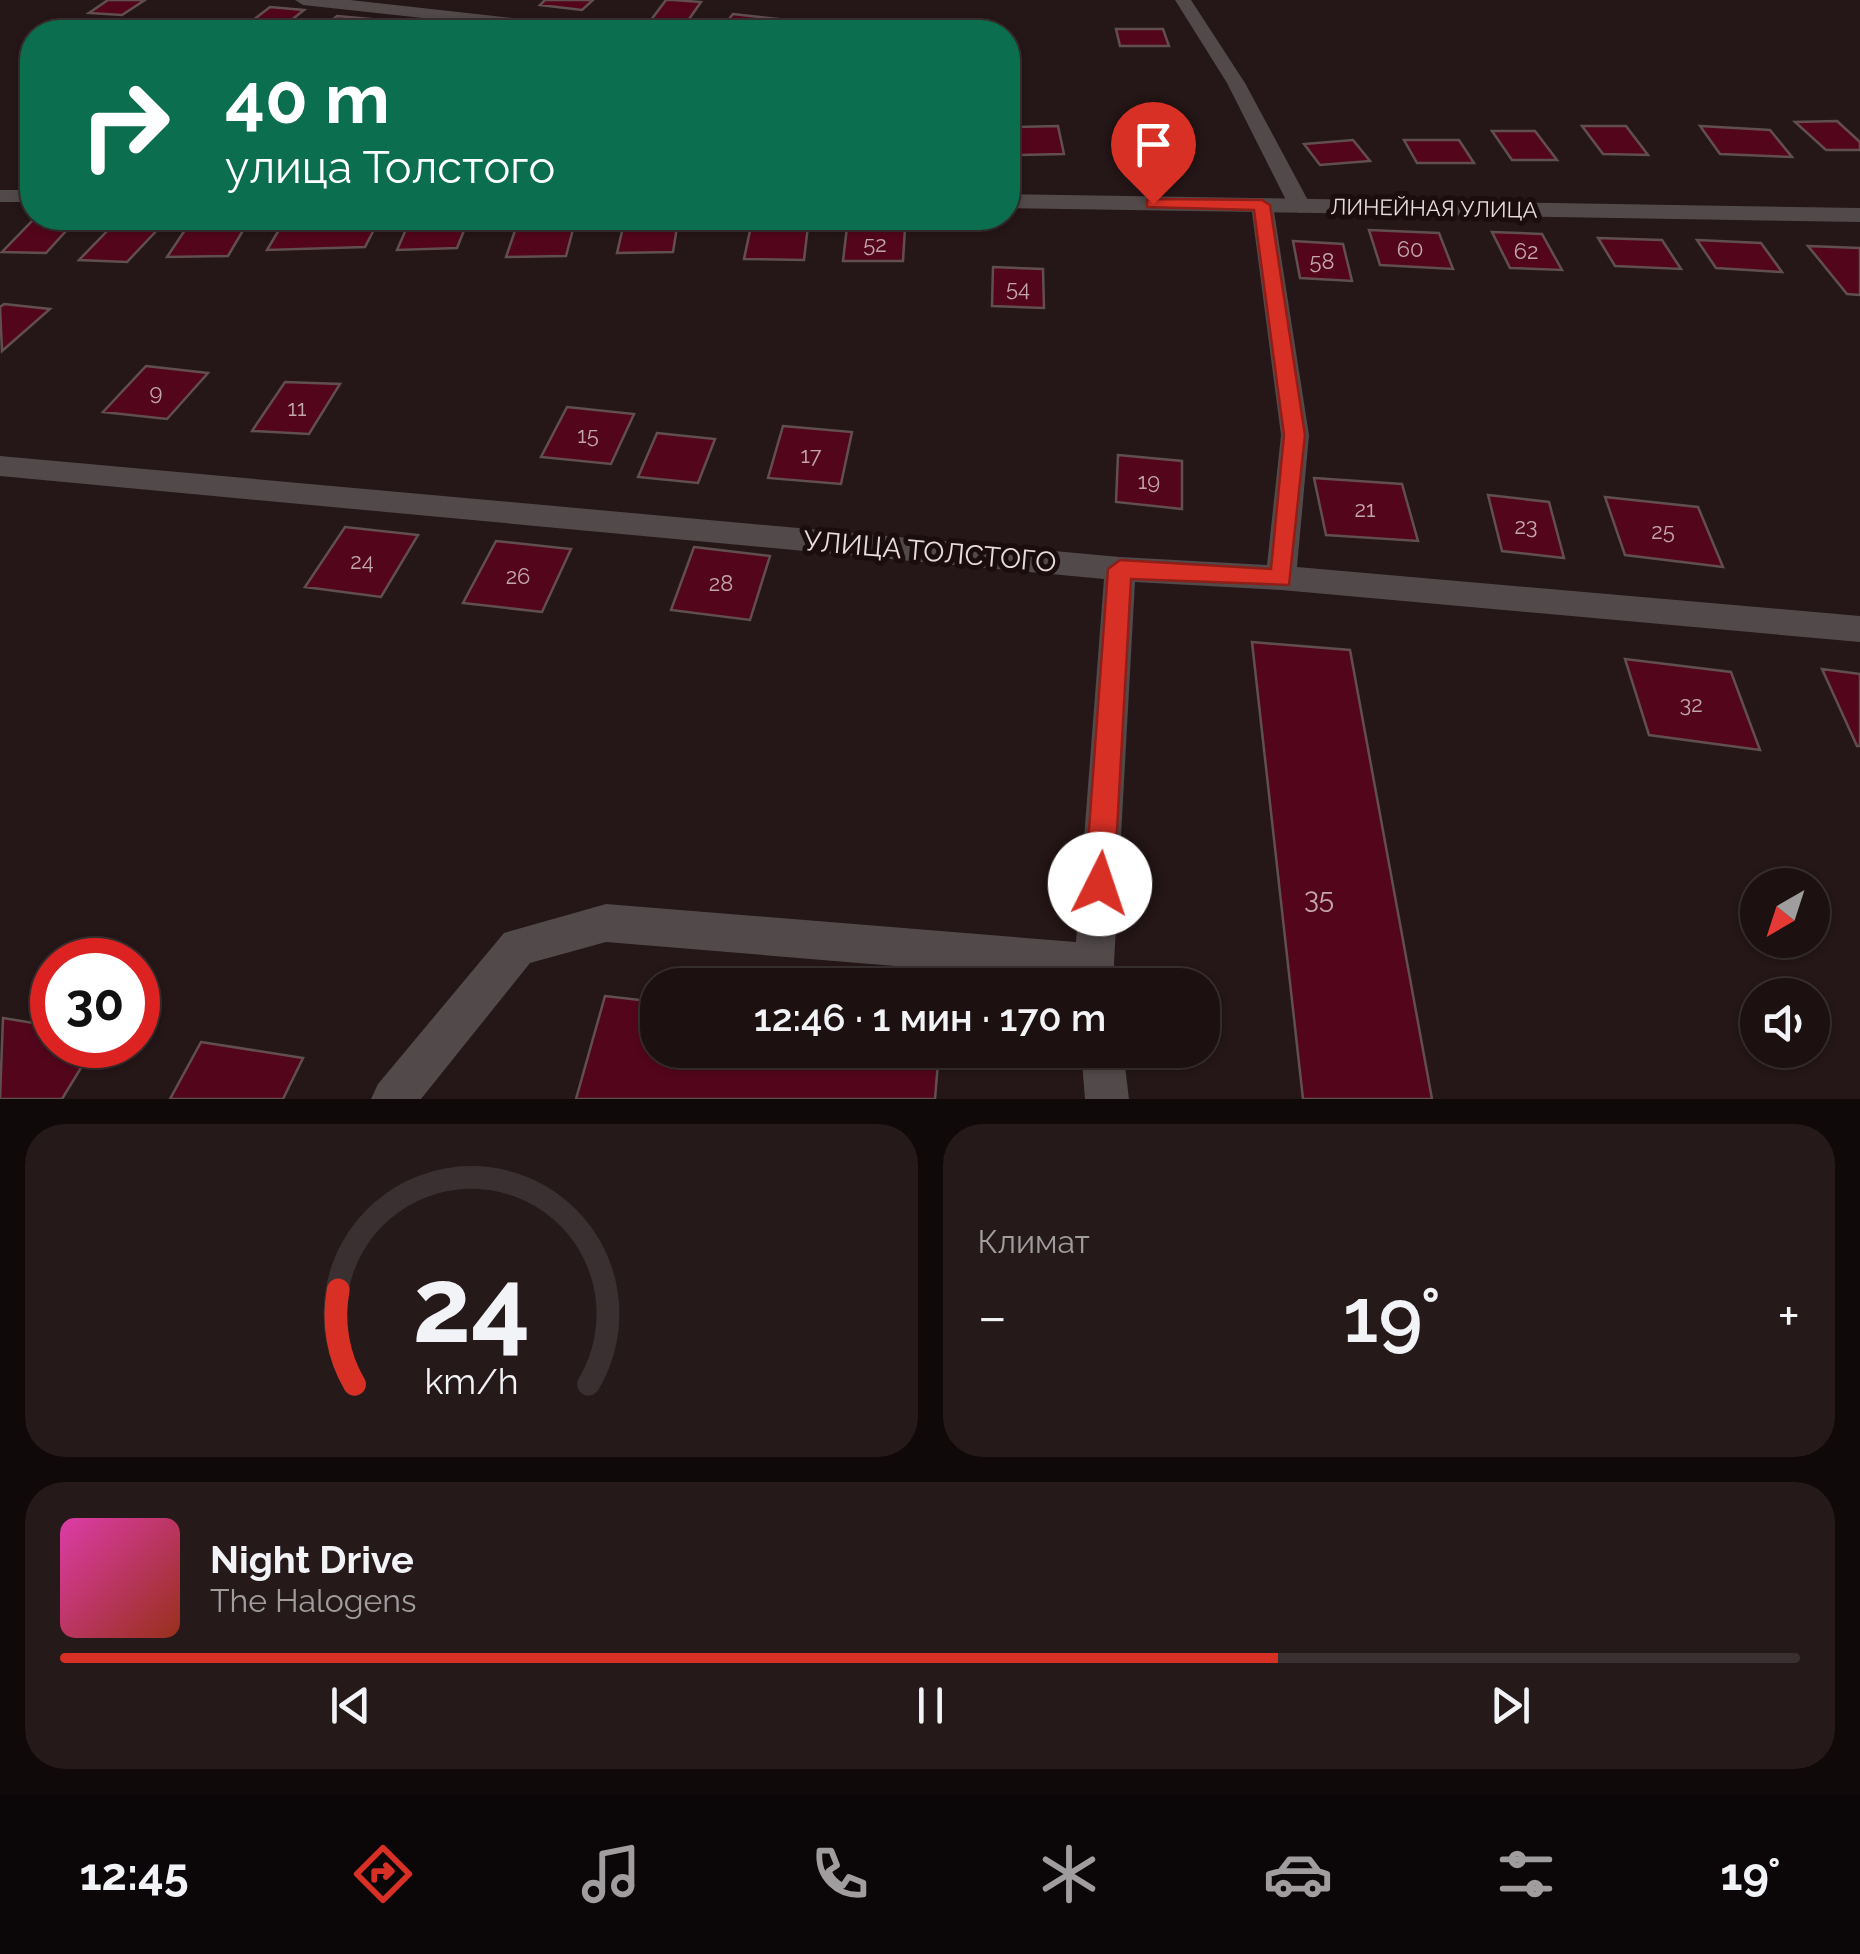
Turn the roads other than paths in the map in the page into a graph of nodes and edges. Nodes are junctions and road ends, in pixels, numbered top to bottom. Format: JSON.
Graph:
{"nodes":[{"id":1,"x":303,"y":0,"type":"edge"},
{"id":2,"x":1183,"y":0,"type":"edge"},
{"id":3,"x":486,"y":20,"type":"edge"},
{"id":4,"x":1020,"y":201,"type":"edge"},
{"id":5,"x":1262,"y":205,"type":"junction"},
{"id":6,"x":1300,"y":206,"type":"junction"},
{"id":7,"x":1860,"y":215,"type":"edge"},
{"id":8,"x":0,"y":466,"type":"edge"},
{"id":9,"x":1120,"y":569,"type":"junction"},
{"id":10,"x":1281,"y":578,"type":"junction"},
{"id":11,"x":1860,"y":629,"type":"edge"},
{"id":12,"x":1037,"y":968,"type":"edge"},
{"id":13,"x":1095,"y":968,"type":"edge"},
{"id":14,"x":1104,"y":1068,"type":"edge"},
{"id":15,"x":392,"y":1099,"type":"edge"},
{"id":16,"x":1107,"y":1099,"type":"edge"}],
"edges":[{"from":1,"to":3,"type":"street"},
{"from":2,"to":6,"type":"street"},
{"from":4,"to":5,"type":"street","name":"ЛИНЕЙНАЯ УЛИЦА"},
{"from":5,"to":6,"type":"street","name":"ЛИНЕЙНАЯ УЛИЦА"},
{"from":5,"to":10,"type":"street"},
{"from":6,"to":7,"type":"street","name":"ЛИНЕЙНАЯ УЛИЦА"},
{"from":8,"to":9,"type":"street","name":"УЛИЦА ТОЛСТОГО"},
{"from":9,"to":10,"type":"street","name":"УЛИЦА ТОЛСТОГО"},
{"from":9,"to":13,"type":"street"},
{"from":10,"to":11,"type":"street","name":"УЛИЦА ТОЛСТОГО"},
{"from":12,"to":15,"type":"street"},
{"from":14,"to":16,"type":"street"}]}
